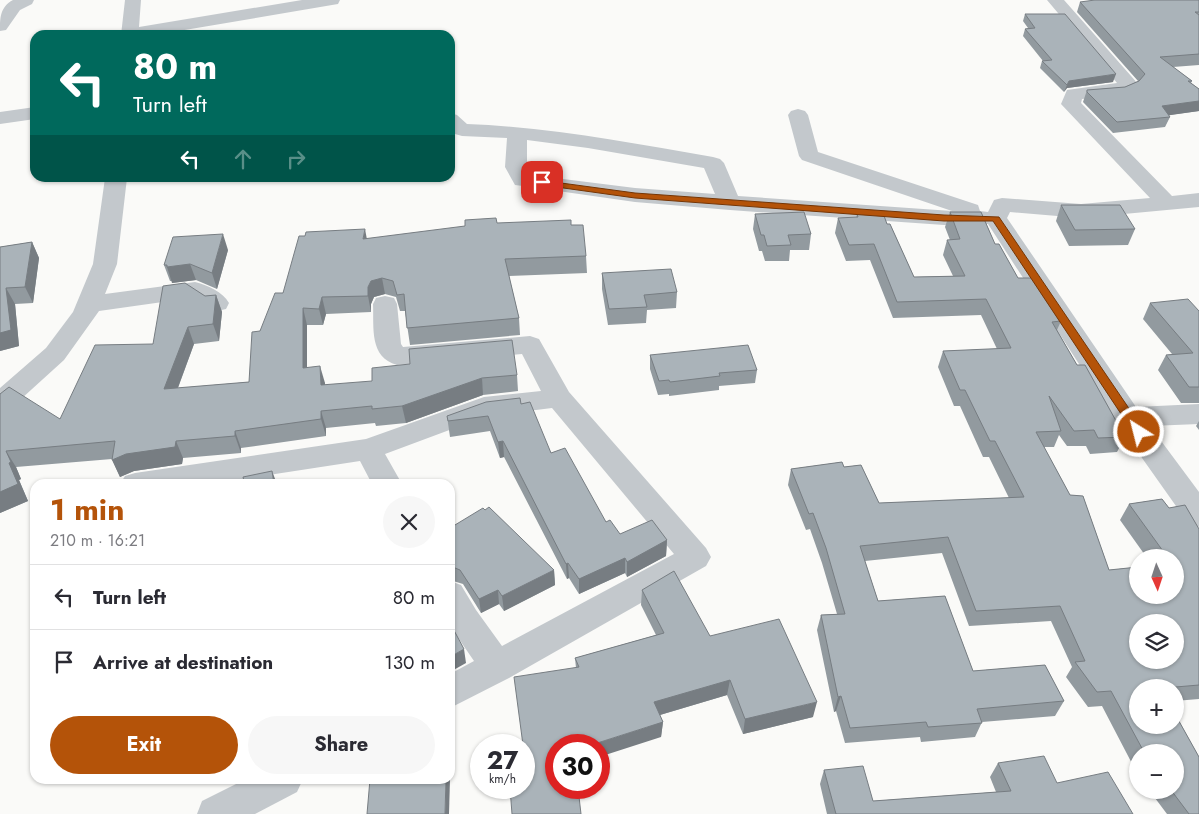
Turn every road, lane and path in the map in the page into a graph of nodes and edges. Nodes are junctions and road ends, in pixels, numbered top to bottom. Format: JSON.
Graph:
{"nodes":[{"id":1,"x":26,"y":0,"type":"edge"},
{"id":2,"x":133,"y":0,"type":"edge"},
{"id":3,"x":332,"y":0,"type":"edge"},
{"id":4,"x":1055,"y":0,"type":"edge"},
{"id":5,"x":0,"y":26,"type":"edge"},
{"id":6,"x":130,"y":30,"type":"edge"},
{"id":7,"x":159,"y":30,"type":"edge"},
{"id":8,"x":30,"y":114,"type":"edge"},
{"id":9,"x":798,"y":114,"type":"dead end"},
{"id":10,"x":0,"y":118,"type":"edge"},
{"id":11,"x":455,"y":124,"type":"edge"},
{"id":12,"x":516,"y":132,"type":"junction"},
{"id":13,"x":115,"y":182,"type":"edge"},
{"id":14,"x":1199,"y":200,"type":"edge"},
{"id":15,"x":730,"y":203,"type":"junction"},
{"id":16,"x":1167,"y":204,"type":"junction"},
{"id":17,"x":996,"y":218,"type":"junction"},
{"id":18,"x":217,"y":302,"type":"edge"},
{"id":19,"x":89,"y":304,"type":"junction"},
{"id":20,"x":385,"y":304,"type":"dead end"},
{"id":21,"x":559,"y":398,"type":"junction"},
{"id":22,"x":0,"y":402,"type":"edge"},
{"id":23,"x":1199,"y":414,"type":"edge"},
{"id":24,"x":1128,"y":417,"type":"junction"},
{"id":25,"x":368,"y":449,"type":"junction"},
{"id":26,"x":168,"y":479,"type":"edge"},
{"id":27,"x":384,"y":479,"type":"edge"},
{"id":28,"x":1194,"y":499,"type":"edge"},
{"id":29,"x":455,"y":604,"type":"edge"},
{"id":30,"x":497,"y":667,"type":"junction"},
{"id":31,"x":455,"y":689,"type":"edge"},
{"id":32,"x":274,"y":784,"type":"edge"},
{"id":33,"x":216,"y":814,"type":"edge"}],
"edges":[{"from":1,"to":5,"type":"street"},
{"from":2,"to":6,"type":"street"},
{"from":3,"to":7,"type":"street"},
{"from":4,"to":16,"type":"street"},
{"from":8,"to":10,"type":"street"},
{"from":9,"to":17,"type":"street"},
{"from":11,"to":12,"type":"street"},
{"from":12,"to":15,"type":"street"},
{"from":12,"to":15,"type":"street"},
{"from":13,"to":19,"type":"street"},
{"from":14,"to":16,"type":"street"},
{"from":15,"to":17,"type":"street"},
{"from":16,"to":17,"type":"street"},
{"from":17,"to":24,"type":"street"},
{"from":18,"to":19,"type":"street"},
{"from":19,"to":22,"type":"street"},
{"from":20,"to":21,"type":"street"},
{"from":21,"to":25,"type":"street"},
{"from":21,"to":30,"type":"street"},
{"from":23,"to":24,"type":"street"},
{"from":24,"to":28,"type":"street"},
{"from":25,"to":26,"type":"street"},
{"from":25,"to":27,"type":"street"},
{"from":29,"to":30,"type":"street"},
{"from":30,"to":31,"type":"street"},
{"from":32,"to":33,"type":"street"}]}
